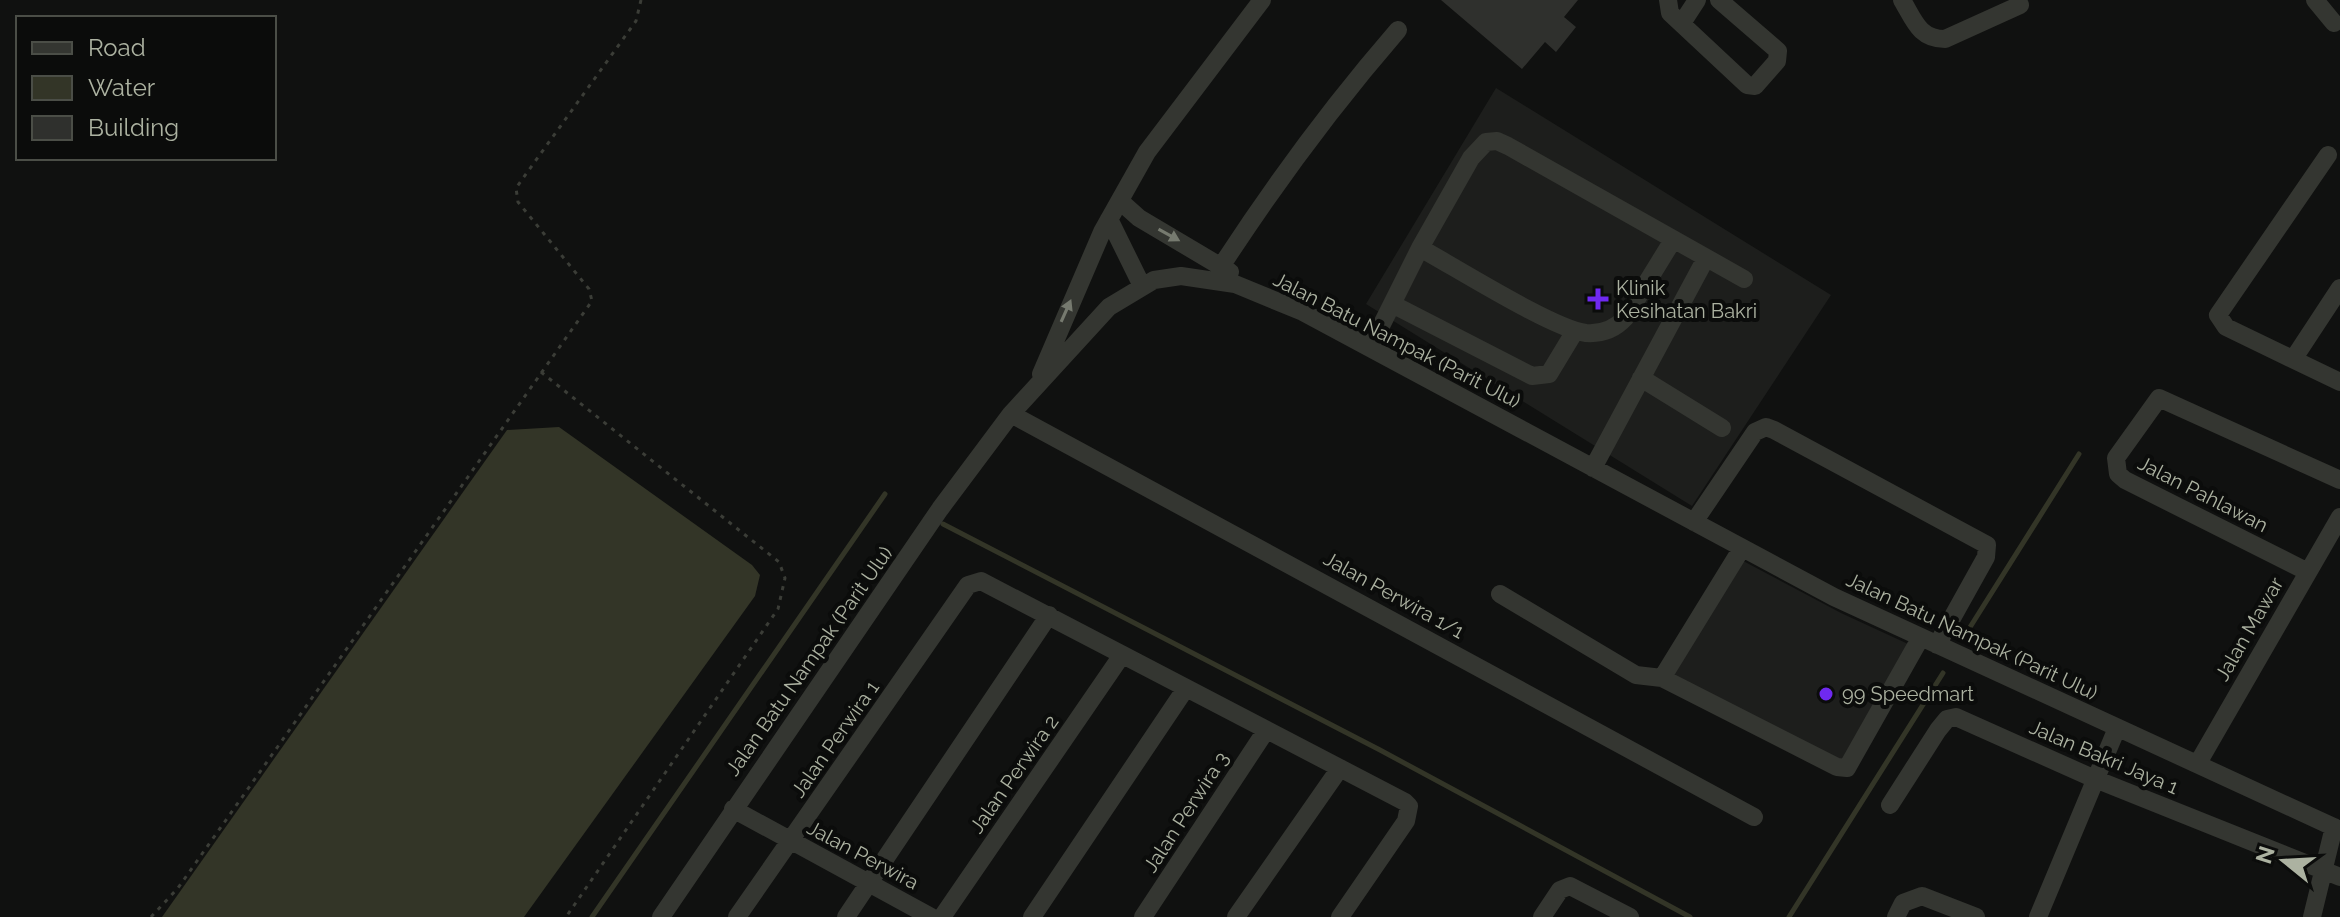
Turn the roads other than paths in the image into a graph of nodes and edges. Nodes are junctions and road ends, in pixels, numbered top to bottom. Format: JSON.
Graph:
{"nodes":[{"id":1,"x":1262,"y":0,"type":"edge"},
{"id":2,"x":1668,"y":0,"type":"edge"},
{"id":3,"x":1697,"y":0,"type":"edge"},
{"id":4,"x":1719,"y":0,"type":"edge"},
{"id":5,"x":1902,"y":0,"type":"edge"},
{"id":6,"x":2315,"y":0,"type":"edge"},
{"id":7,"x":2020,"y":5,"type":"dead end"},
{"id":8,"x":1682,"y":23,"type":"junction"},
{"id":9,"x":2334,"y":23,"type":"dead end"},
{"id":10,"x":1398,"y":30,"type":"dead end"},
{"id":11,"x":2328,"y":155,"type":"dead end"},
{"id":12,"x":1120,"y":201,"type":"junction"},
{"id":13,"x":1109,"y":219,"type":"junction"},
{"id":14,"x":1673,"y":240,"type":"junction"},
{"id":15,"x":1420,"y":248,"type":"junction"},
{"id":16,"x":1706,"y":258,"type":"junction"},
{"id":17,"x":1222,"y":265,"type":"junction"},
{"id":18,"x":1744,"y":279,"type":"dead end"},
{"id":19,"x":1142,"y":286,"type":"junction"},
{"id":20,"x":2340,"y":288,"type":"edge"},
{"id":21,"x":1253,"y":292,"type":"junction"},
{"id":22,"x":1392,"y":304,"type":"junction"},
{"id":23,"x":1575,"y":331,"type":"junction"},
{"id":24,"x":1370,"y":348,"type":"junction"},
{"id":25,"x":2294,"y":358,"type":"junction"},
{"id":26,"x":1641,"y":378,"type":"junction"},
{"id":27,"x":2340,"y":382,"type":"edge"},
{"id":28,"x":1038,"y":384,"type":"junction"},
{"id":29,"x":1011,"y":414,"type":"junction"},
{"id":30,"x":1722,"y":428,"type":"dead end"},
{"id":31,"x":1593,"y":468,"type":"junction"},
{"id":32,"x":2340,"y":480,"type":"edge"},
{"id":33,"x":1694,"y":522,"type":"junction"},
{"id":34,"x":2338,"y":526,"type":"edge"},
{"id":35,"x":1742,"y":548,"type":"junction"},
{"id":36,"x":2308,"y":572,"type":"junction"},
{"id":37,"x":1500,"y":594,"type":"dead end"},
{"id":38,"x":1049,"y":615,"type":"junction"},
{"id":39,"x":1929,"y":641,"type":"junction"},
{"id":40,"x":1122,"y":655,"type":"junction"},
{"id":41,"x":1662,"y":678,"type":"junction"},
{"id":42,"x":1186,"y":688,"type":"junction"},
{"id":43,"x":2117,"y":728,"type":"junction"},
{"id":44,"x":1265,"y":732,"type":"junction"},
{"id":45,"x":2198,"y":763,"type":"junction"},
{"id":46,"x":1340,"y":768,"type":"junction"},
{"id":47,"x":2095,"y":779,"type":"junction"},
{"id":48,"x":1890,"y":805,"type":"dead end"},
{"id":49,"x":733,"y":809,"type":"junction"},
{"id":50,"x":1754,"y":817,"type":"dead end"},
{"id":51,"x":2337,"y":828,"type":"edge"},
{"id":52,"x":791,"y":841,"type":"junction"},
{"id":53,"x":2322,"y":869,"type":"junction"},
{"id":54,"x":2340,"y":877,"type":"edge"},
{"id":55,"x":870,"y":884,"type":"junction"},
{"id":56,"x":1966,"y":915,"type":"edge"},
{"id":57,"x":661,"y":917,"type":"edge"},
{"id":58,"x":737,"y":917,"type":"edge"},
{"id":59,"x":846,"y":917,"type":"edge"},
{"id":60,"x":931,"y":917,"type":"edge"},
{"id":61,"x":942,"y":917,"type":"edge"},
{"id":62,"x":1032,"y":917,"type":"edge"},
{"id":63,"x":1143,"y":917,"type":"edge"},
{"id":64,"x":1236,"y":917,"type":"edge"},
{"id":65,"x":1340,"y":917,"type":"edge"},
{"id":66,"x":1542,"y":917,"type":"edge"},
{"id":67,"x":1630,"y":917,"type":"edge"},
{"id":68,"x":1896,"y":917,"type":"edge"},
{"id":69,"x":2038,"y":917,"type":"edge"},
{"id":70,"x":2312,"y":917,"type":"edge"}],
"edges":[{"from":1,"to":12,"type":"street"},
{"from":2,"to":8,"type":"street"},
{"from":3,"to":8,"type":"street"},
{"from":4,"to":8,"type":"street"},
{"from":5,"to":7,"type":"street"},
{"from":6,"to":9,"type":"street"},
{"from":10,"to":17,"type":"street"},
{"from":11,"to":25,"type":"street"},
{"from":12,"to":13,"type":"street"},
{"from":12,"to":17,"type":"street","one_way":true},
{"from":13,"to":19,"type":"street"},
{"from":28,"to":13,"type":"street","one_way":true},
{"from":14,"to":15,"type":"street"},
{"from":14,"to":16,"type":"street"},
{"from":14,"to":23,"type":"street"},
{"from":15,"to":22,"type":"street"},
{"from":15,"to":23,"type":"street"},
{"from":16,"to":18,"type":"street"},
{"from":16,"to":26,"type":"street"},
{"from":17,"to":21,"type":"street"},
{"from":19,"to":21,"type":"street","name":"Jalan Batu Nampak (Parit Ulu)"},
{"from":19,"to":28,"type":"street","name":"Jalan Batu Nampak (Parit Ulu)"},
{"from":20,"to":25,"type":"street"},
{"from":21,"to":24,"type":"street","name":"Jalan Batu Nampak (Parit Ulu)"},
{"from":22,"to":23,"type":"street"},
{"from":22,"to":24,"type":"street"},
{"from":24,"to":31,"type":"street","name":"Jalan Batu Nampak (Parit Ulu)"},
{"from":25,"to":27,"type":"street"},
{"from":26,"to":30,"type":"street"},
{"from":26,"to":31,"type":"street"},
{"from":28,"to":29,"type":"street","name":"Jalan Batu Nampak (Parit Ulu)"},
{"from":29,"to":49,"type":"street","name":"Jalan Batu Nampak (Parit Ulu)"},
{"from":29,"to":50,"type":"street","name":"Jalan Perwira 1/1"},
{"from":31,"to":33,"type":"street","name":"Jalan Batu Nampak (Parit Ulu)"},
{"from":32,"to":36,"type":"street","name":"Jalan Pahlawan"},
{"from":33,"to":35,"type":"street","name":"Jalan Batu Nampak (Parit Ulu)"},
{"from":33,"to":39,"type":"street"},
{"from":34,"to":36,"type":"street","name":"Jalan Mawar"},
{"from":35,"to":39,"type":"street","name":"Jalan Batu Nampak (Parit Ulu)"},
{"from":35,"to":41,"type":"street"},
{"from":36,"to":45,"type":"street","name":"Jalan Mawar"},
{"from":37,"to":41,"type":"street"},
{"from":38,"to":40,"type":"street"},
{"from":38,"to":52,"type":"street","name":"Jalan Perwira 1"},
{"from":38,"to":55,"type":"street"},
{"from":39,"to":41,"type":"street"},
{"from":39,"to":43,"type":"street","name":"Jalan Batu Nampak (Parit Ulu)"},
{"from":40,"to":42,"type":"street"},
{"from":40,"to":61,"type":"street","name":"Jalan Perwira 2"},
{"from":42,"to":44,"type":"street"},
{"from":42,"to":62,"type":"street"},
{"from":43,"to":45,"type":"street","name":"Jalan Batu Nampak (Parit Ulu)"},
{"from":43,"to":47,"type":"street"},
{"from":44,"to":46,"type":"street"},
{"from":44,"to":63,"type":"street","name":"Jalan Perwira 3"},
{"from":45,"to":51,"type":"street","name":"Jalan Batu Nampak (Parit Ulu)"},
{"from":46,"to":64,"type":"street"},
{"from":46,"to":65,"type":"street"},
{"from":47,"to":48,"type":"street","name":"Jalan Bakri Jaya 1"},
{"from":47,"to":53,"type":"street","name":"Jalan Bakri Jaya 1"},
{"from":47,"to":69,"type":"street"},
{"from":49,"to":52,"type":"street","name":"Jalan Perwira"},
{"from":49,"to":57,"type":"street","name":"Jalan Batu Nampak (Parit Ulu)"},
{"from":51,"to":53,"type":"street"},
{"from":52,"to":55,"type":"street","name":"Jalan Perwira"},
{"from":52,"to":58,"type":"street","name":"Jalan Perwira 1"},
{"from":53,"to":54,"type":"street","name":"Jalan Bakri Jaya 1"},
{"from":53,"to":70,"type":"street"},
{"from":55,"to":59,"type":"street"},
{"from":55,"to":60,"type":"street","name":"Jalan Perwira"},
{"from":56,"to":68,"type":"street"},
{"from":66,"to":67,"type":"street"}]}
